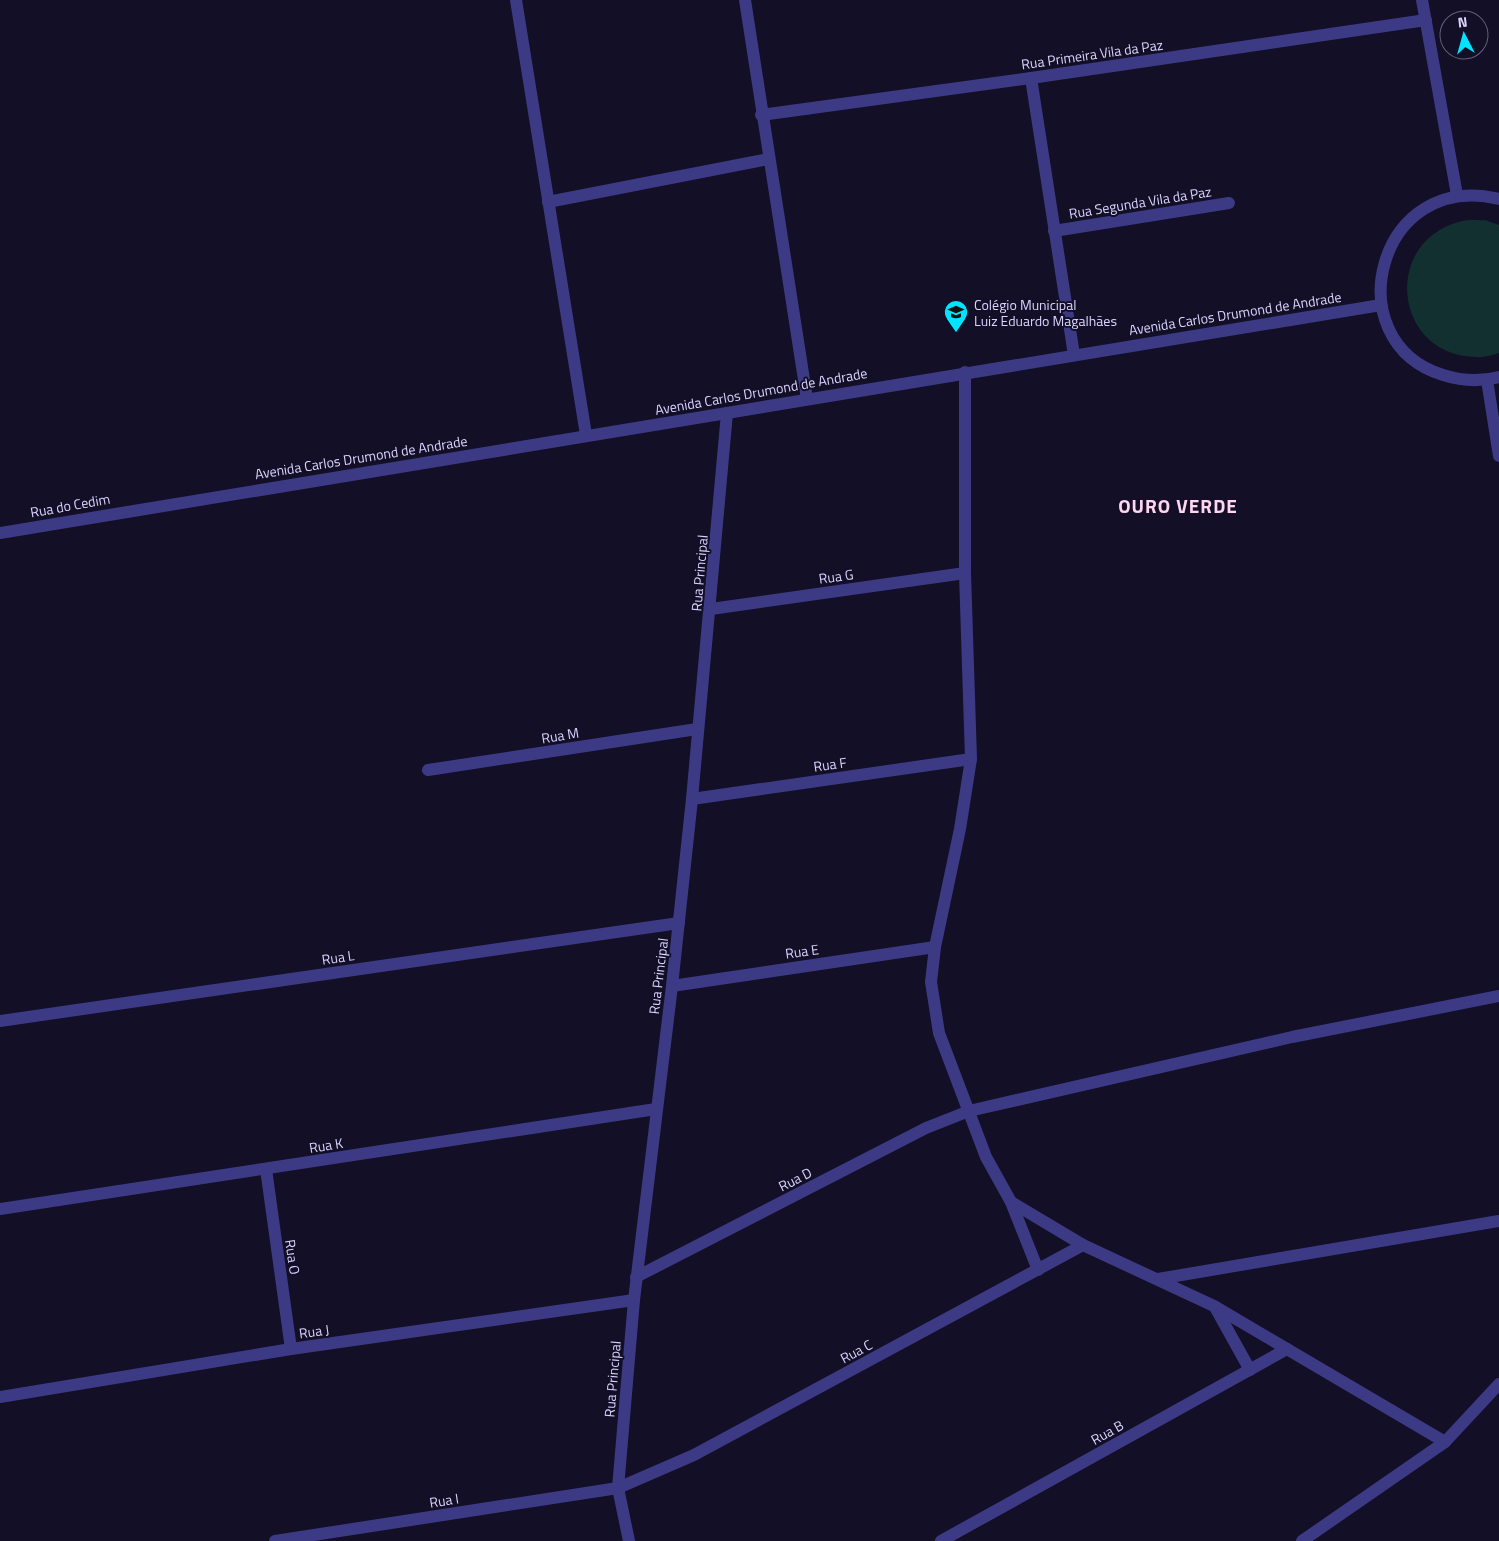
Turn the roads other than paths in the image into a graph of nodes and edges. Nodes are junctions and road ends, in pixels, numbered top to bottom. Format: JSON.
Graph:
{"nodes":[{"id":1,"x":516,"y":0,"type":"edge"},
{"id":2,"x":745,"y":0,"type":"edge"},
{"id":3,"x":1422,"y":0,"type":"edge"},
{"id":4,"x":1426,"y":20,"type":"junction"},
{"id":5,"x":1031,"y":78,"type":"junction"},
{"id":6,"x":761,"y":114,"type":"junction"},
{"id":7,"x":768,"y":159,"type":"junction"},
{"id":8,"x":1457,"y":195,"type":"junction"},
{"id":9,"x":1499,"y":199,"type":"edge"},
{"id":10,"x":548,"y":202,"type":"junction"},
{"id":11,"x":1229,"y":203,"type":"dead end"},
{"id":12,"x":1054,"y":231,"type":"junction"},
{"id":13,"x":1381,"y":305,"type":"junction"},
{"id":14,"x":1074,"y":355,"type":"junction"},
{"id":15,"x":965,"y":372,"type":"junction"},
{"id":16,"x":1493,"y":378,"type":"edge"},
{"id":17,"x":807,"y":398,"type":"junction"},
{"id":18,"x":727,"y":413,"type":"junction"},
{"id":19,"x":586,"y":435,"type":"junction"},
{"id":20,"x":1499,"y":456,"type":"edge"},
{"id":21,"x":145,"y":507,"type":"joint"},
{"id":22,"x":0,"y":532,"type":"edge"},
{"id":23,"x":965,"y":573,"type":"junction"},
{"id":24,"x":711,"y":609,"type":"junction"},
{"id":25,"x":697,"y":729,"type":"junction"},
{"id":26,"x":971,"y":759,"type":"junction"},
{"id":27,"x":428,"y":770,"type":"dead end"},
{"id":28,"x":692,"y":799,"type":"junction"},
{"id":29,"x":679,"y":923,"type":"junction"},
{"id":30,"x":935,"y":946,"type":"junction"},
{"id":31,"x":672,"y":986,"type":"junction"},
{"id":32,"x":1499,"y":996,"type":"edge"},
{"id":33,"x":0,"y":1021,"type":"edge"},
{"id":34,"x":656,"y":1109,"type":"junction"},
{"id":35,"x":970,"y":1111,"type":"junction"},
{"id":36,"x":266,"y":1169,"type":"junction"},
{"id":37,"x":1011,"y":1202,"type":"junction"},
{"id":38,"x":0,"y":1209,"type":"edge"},
{"id":39,"x":1499,"y":1221,"type":"edge"},
{"id":40,"x":1083,"y":1245,"type":"junction"},
{"id":41,"x":1038,"y":1270,"type":"junction"},
{"id":42,"x":636,"y":1277,"type":"junction"},
{"id":43,"x":1158,"y":1279,"type":"junction"},
{"id":44,"x":634,"y":1300,"type":"junction"},
{"id":45,"x":1214,"y":1306,"type":"junction"},
{"id":46,"x":291,"y":1349,"type":"junction"},
{"id":47,"x":1287,"y":1349,"type":"junction"},
{"id":48,"x":1250,"y":1370,"type":"junction"},
{"id":49,"x":1499,"y":1384,"type":"edge"},
{"id":50,"x":0,"y":1397,"type":"edge"},
{"id":51,"x":1445,"y":1442,"type":"junction"},
{"id":52,"x":618,"y":1488,"type":"junction"},
{"id":53,"x":276,"y":1541,"type":"edge"},
{"id":54,"x":629,"y":1541,"type":"edge"},
{"id":55,"x":941,"y":1541,"type":"edge"},
{"id":56,"x":1302,"y":1541,"type":"edge"}],
"edges":[{"from":1,"to":10,"type":"street"},
{"from":2,"to":6,"type":"street"},
{"from":3,"to":4,"type":"street"},
{"from":4,"to":5,"type":"street","name":"Rua Primeira Vila da Paz"},
{"from":4,"to":8,"type":"street"},
{"from":5,"to":6,"type":"street","name":"Rua Primeira Vila da Paz"},
{"from":5,"to":12,"type":"street"},
{"from":6,"to":7,"type":"street"},
{"from":7,"to":10,"type":"street"},
{"from":7,"to":17,"type":"street"},
{"from":8,"to":9,"type":"street"},
{"from":8,"to":13,"type":"street"},
{"from":10,"to":19,"type":"street"},
{"from":11,"to":12,"type":"street","name":"Rua Segunda Vila da Paz"},
{"from":12,"to":14,"type":"street"},
{"from":13,"to":14,"type":"street","name":"Avenida Carlos Drumond de Andrade"},
{"from":13,"to":16,"type":"street"},
{"from":14,"to":15,"type":"street","name":"Avenida Carlos Drumond de Andrade"},
{"from":15,"to":17,"type":"street","name":"Avenida Carlos Drumond de Andrade"},
{"from":15,"to":23,"type":"street"},
{"from":16,"to":20,"type":"street"},
{"from":17,"to":18,"type":"street","name":"Avenida Carlos Drumond de Andrade"},
{"from":18,"to":19,"type":"street","name":"Avenida Carlos Drumond de Andrade"},
{"from":18,"to":24,"type":"street","name":"Rua Principal"},
{"from":19,"to":21,"type":"street","name":"Avenida Carlos Drumond de Andrade"},
{"from":21,"to":22,"type":"street","name":"Rua do Cedim"},
{"from":23,"to":24,"type":"street","name":"Rua G"},
{"from":23,"to":26,"type":"street"},
{"from":24,"to":25,"type":"street","name":"Rua Principal"},
{"from":25,"to":27,"type":"street","name":"Rua M"},
{"from":25,"to":28,"type":"street","name":"Rua Principal"},
{"from":26,"to":28,"type":"street","name":"Rua F"},
{"from":26,"to":30,"type":"street"},
{"from":28,"to":29,"type":"street","name":"Rua Principal"},
{"from":29,"to":31,"type":"street","name":"Rua Principal"},
{"from":29,"to":33,"type":"street","name":"Rua L"},
{"from":30,"to":31,"type":"street","name":"Rua E"},
{"from":30,"to":35,"type":"street"},
{"from":31,"to":34,"type":"street","name":"Rua Principal"},
{"from":32,"to":35,"type":"street","name":"Rua D"},
{"from":34,"to":36,"type":"street","name":"Rua K"},
{"from":34,"to":42,"type":"street","name":"Rua Principal"},
{"from":35,"to":37,"type":"street"},
{"from":35,"to":42,"type":"street","name":"Rua D"},
{"from":36,"to":38,"type":"street","name":"Rua K"},
{"from":36,"to":46,"type":"street","name":"Rua O"},
{"from":37,"to":40,"type":"street"},
{"from":37,"to":41,"type":"street"},
{"from":39,"to":43,"type":"street"},
{"from":40,"to":41,"type":"street","name":"Rua C"},
{"from":40,"to":43,"type":"street"},
{"from":41,"to":52,"type":"street","name":"Rua C"},
{"from":42,"to":44,"type":"street","name":"Rua Principal"},
{"from":43,"to":45,"type":"street"},
{"from":44,"to":46,"type":"street","name":"Rua J"},
{"from":44,"to":52,"type":"street","name":"Rua Principal"},
{"from":45,"to":47,"type":"street"},
{"from":45,"to":48,"type":"street"},
{"from":46,"to":50,"type":"street","name":"Rua J"},
{"from":47,"to":48,"type":"street","name":"Rua B"},
{"from":47,"to":51,"type":"street"},
{"from":48,"to":55,"type":"street","name":"Rua B"},
{"from":49,"to":51,"type":"street"},
{"from":51,"to":56,"type":"street"},
{"from":52,"to":53,"type":"street","name":"Rua I"},
{"from":52,"to":54,"type":"street","name":"Rua Principal"}]}
